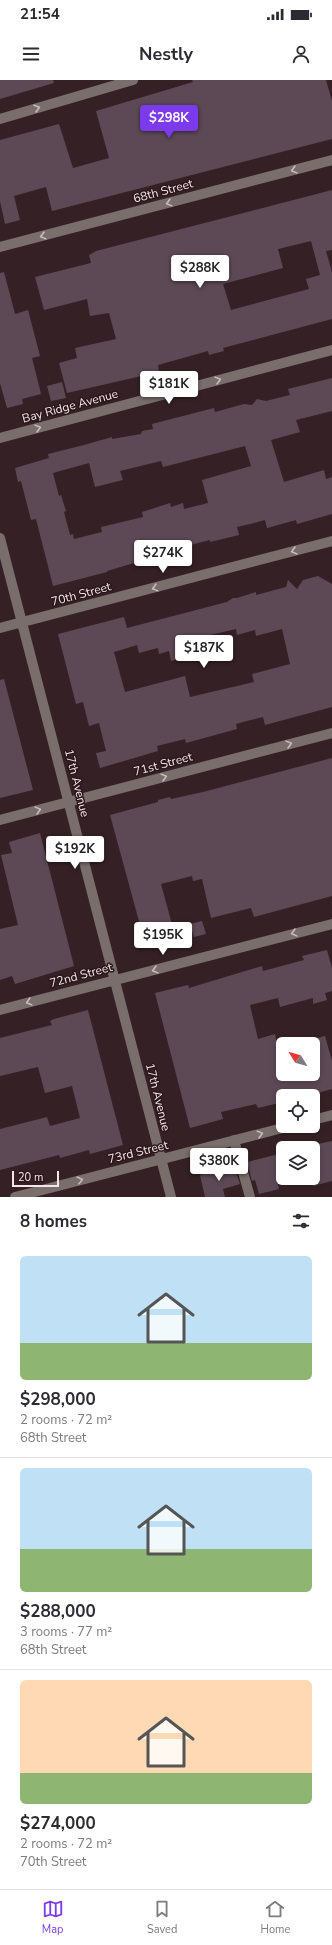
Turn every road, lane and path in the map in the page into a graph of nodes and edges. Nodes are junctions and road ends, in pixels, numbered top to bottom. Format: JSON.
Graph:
{"nodes":[{"id":1,"x":133,"y":80,"type":"edge"},
{"id":2,"x":0,"y":119,"type":"edge"},
{"id":3,"x":332,"y":160,"type":"edge"},
{"id":4,"x":0,"y":247,"type":"edge"},
{"id":5,"x":332,"y":350,"type":"edge"},
{"id":6,"x":0,"y":438,"type":"edge"},
{"id":7,"x":0,"y":538,"type":"edge"},
{"id":8,"x":332,"y":541,"type":"edge"},
{"id":9,"x":22,"y":623,"type":"junction"},
{"id":10,"x":0,"y":628,"type":"edge"},
{"id":11,"x":332,"y":733,"type":"edge"},
{"id":12,"x":68,"y":802,"type":"junction"},
{"id":13,"x":0,"y":820,"type":"edge"},
{"id":14,"x":332,"y":924,"type":"edge"},
{"id":15,"x":115,"y":980,"type":"junction"},
{"id":16,"x":0,"y":1010,"type":"edge"},
{"id":17,"x":332,"y":1115,"type":"edge"},
{"id":18,"x":320,"y":1118,"type":"edge"},
{"id":19,"x":276,"y":1130,"type":"edge"},
{"id":20,"x":234,"y":1140,"type":"junction"},
{"id":21,"x":161,"y":1159,"type":"junction"},
{"id":22,"x":15,"y":1197,"type":"edge"},
{"id":23,"x":171,"y":1197,"type":"edge"},
{"id":24,"x":250,"y":1197,"type":"edge"}],
"edges":[{"from":2,"to":1,"type":"street","one_way":true},
{"from":3,"to":4,"type":"street","name":"68th Street","one_way":true},
{"from":6,"to":5,"type":"street","name":"Bay Ridge Avenue","one_way":true},
{"from":7,"to":9,"type":"street","name":"17th Avenue"},
{"from":8,"to":9,"type":"street","name":"70th Street","one_way":true},
{"from":9,"to":10,"type":"street","name":"70th Street"},
{"from":9,"to":12,"type":"street","name":"17th Avenue"},
{"from":12,"to":11,"type":"street","name":"71st Street","one_way":true},
{"from":13,"to":12,"type":"street","name":"71st Street","one_way":true},
{"from":12,"to":15,"type":"street","name":"17th Avenue"},
{"from":14,"to":15,"type":"street","name":"72nd Street","one_way":true},
{"from":15,"to":16,"type":"street","name":"72nd Street","one_way":true},
{"from":15,"to":21,"type":"street","name":"17th Avenue"},
{"from":17,"to":18,"type":"street"},
{"from":20,"to":19,"type":"street","name":"73rd Street","one_way":true},
{"from":20,"to":21,"type":"street","name":"73rd Street"},
{"from":20,"to":24,"type":"street"},
{"from":22,"to":21,"type":"street","name":"73rd Street","one_way":true},
{"from":21,"to":23,"type":"street","name":"17th Avenue"}]}
